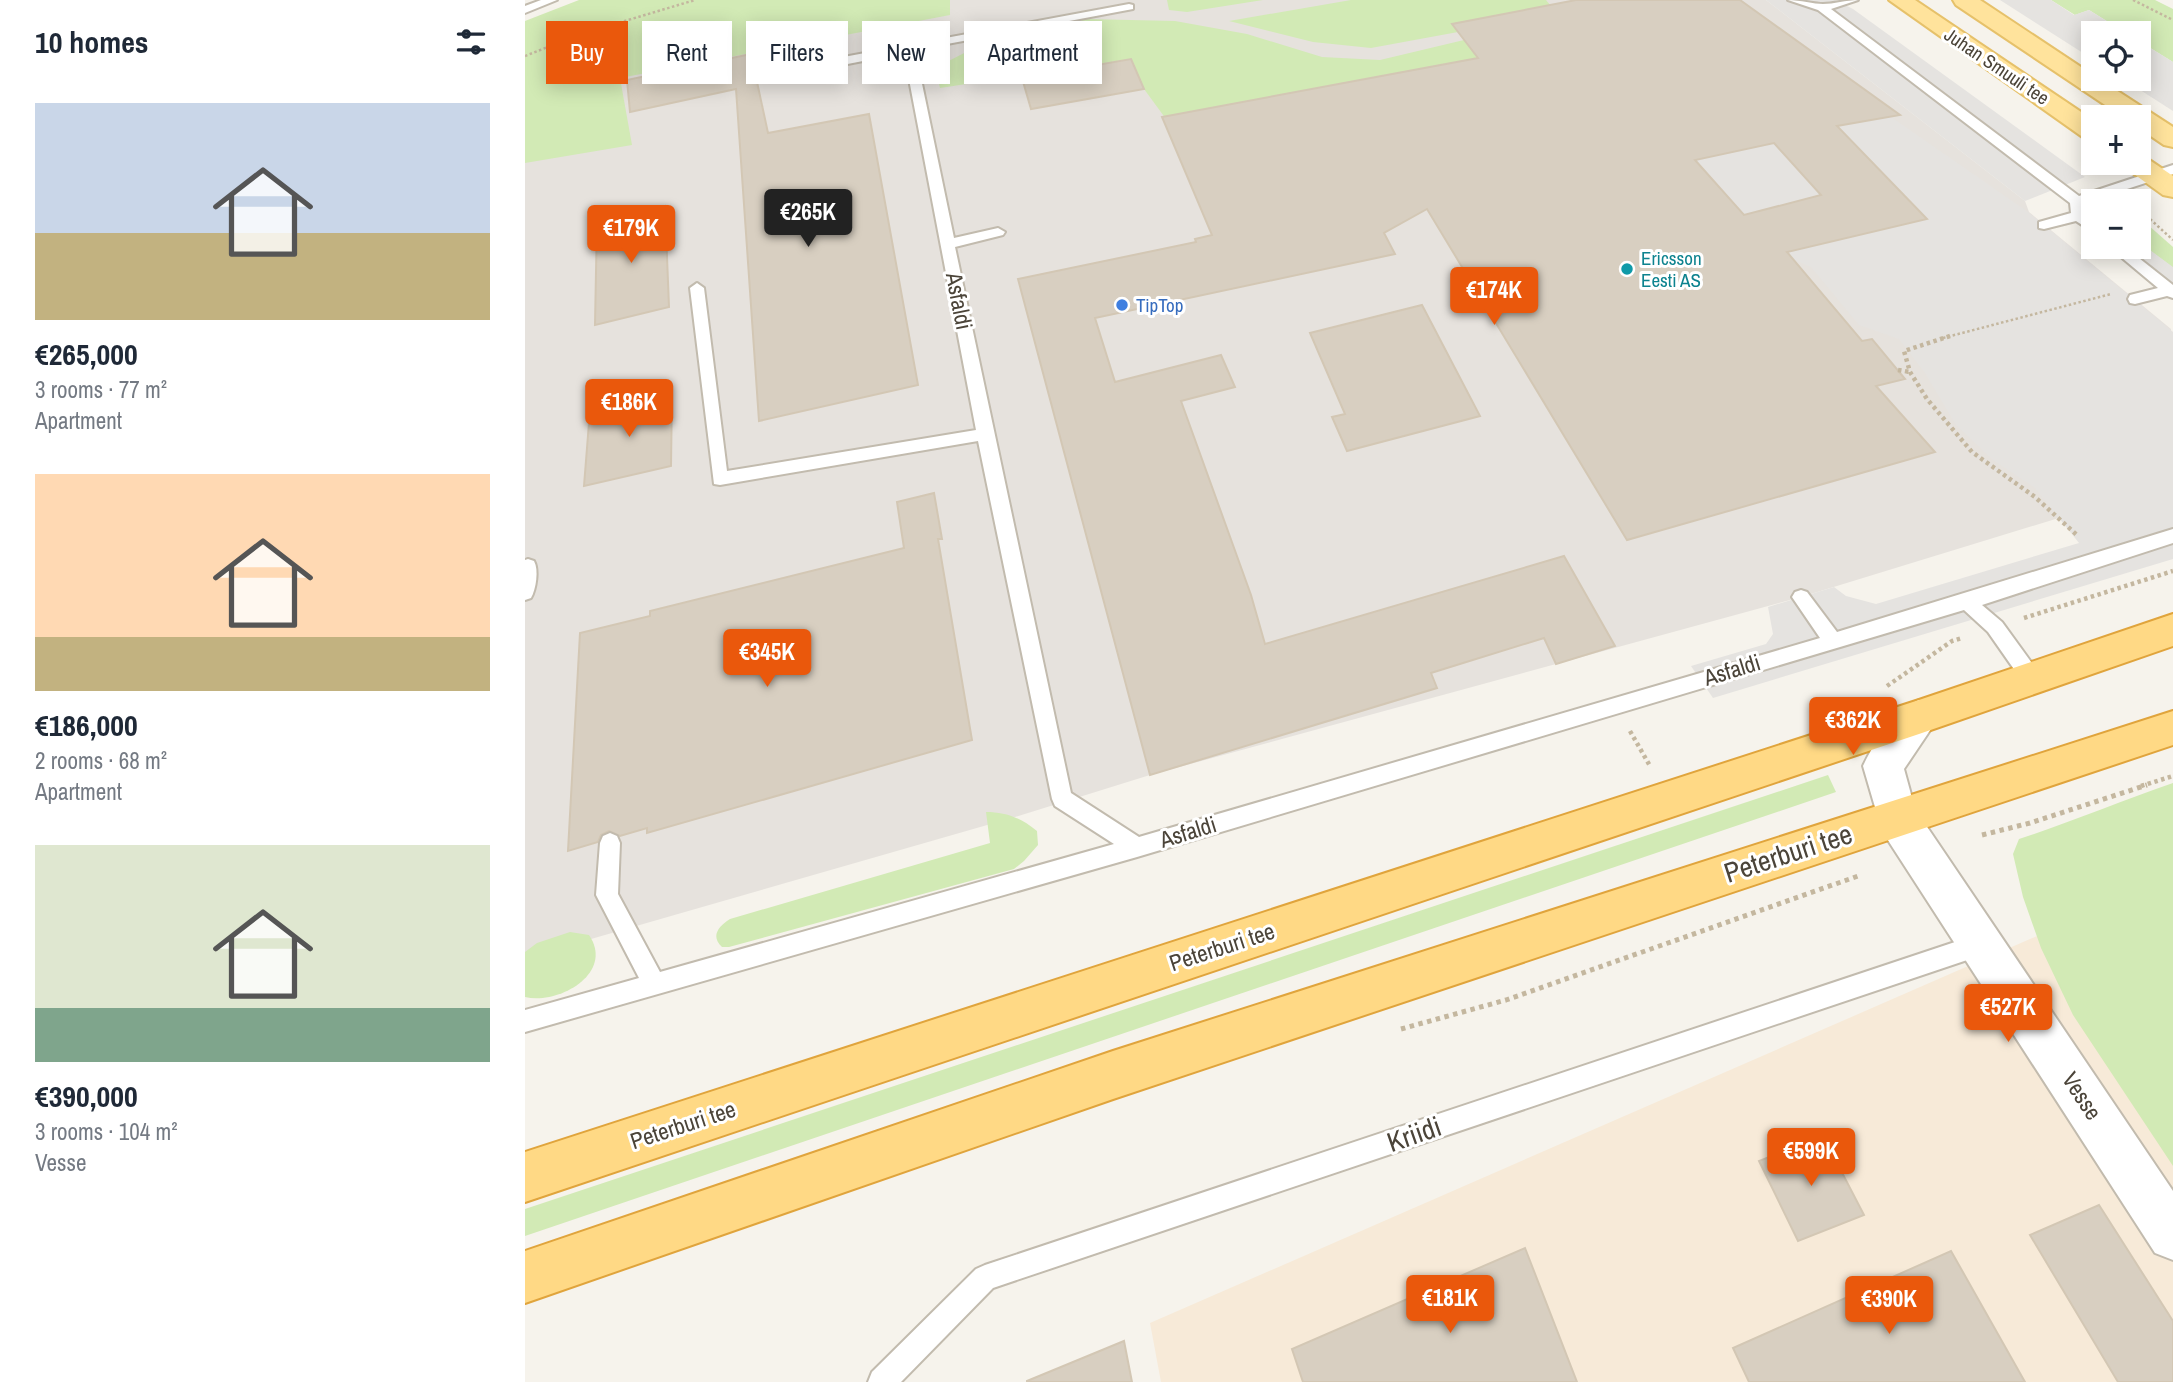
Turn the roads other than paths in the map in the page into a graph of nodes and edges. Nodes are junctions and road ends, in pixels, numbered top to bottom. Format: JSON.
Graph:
{"nodes":[{"id":1,"x":551,"y":0,"type":"edge"},
{"id":2,"x":1794,"y":0,"type":"edge"},
{"id":3,"x":1852,"y":0,"type":"edge"},
{"id":4,"x":1900,"y":0,"type":"edge"},
{"id":5,"x":1964,"y":0,"type":"edge"},
{"id":6,"x":1129,"y":7,"type":"dead end"},
{"id":7,"x":1822,"y":8,"type":"junction"},
{"id":8,"x":525,"y":10,"type":"edge"},
{"id":9,"x":950,"y":40,"type":"edge"},
{"id":10,"x":916,"y":84,"type":"edge"},
{"id":11,"x":2081,"y":124,"type":"edge"},
{"id":12,"x":2173,"y":139,"type":"edge"},
{"id":13,"x":2159,"y":174,"type":"edge"},
{"id":14,"x":2077,"y":201,"type":"junction"},
{"id":15,"x":2078,"y":216,"type":"junction"},
{"id":16,"x":2081,"y":218,"type":"edge"},
{"id":17,"x":2044,"y":225,"type":"dead end"},
{"id":18,"x":998,"y":232,"type":"dead end"},
{"id":19,"x":948,"y":244,"type":"junction"},
{"id":20,"x":2131,"y":259,"type":"edge"},
{"id":21,"x":697,"y":288,"type":"dead end"},
{"id":22,"x":2171,"y":292,"type":"edge"},
{"id":23,"x":2135,"y":299,"type":"dead end"},
{"id":24,"x":985,"y":434,"type":"junction"},
{"id":25,"x":2173,"y":536,"type":"edge"},
{"id":26,"x":528,"y":566,"type":"dead end"},
{"id":27,"x":525,"y":593,"type":"edge"},
{"id":28,"x":1801,"y":597,"type":"dead end"},
{"id":29,"x":1967,"y":602,"type":"junction"},
{"id":30,"x":2173,"y":630,"type":"edge"},
{"id":31,"x":1832,"y":640,"type":"junction"},
{"id":32,"x":2032,"y":679,"type":"junction"},
{"id":33,"x":1919,"y":717,"type":"junction"},
{"id":34,"x":2173,"y":728,"type":"edge"},
{"id":35,"x":1898,"y":817,"type":"junction"},
{"id":36,"x":610,"y":843,"type":"dead end"},
{"id":37,"x":1137,"y":847,"type":"junction"},
{"id":38,"x":1982,"y":944,"type":"junction"},
{"id":39,"x":654,"y":984,"type":"junction"},
{"id":40,"x":525,"y":1021,"type":"edge"},
{"id":41,"x":525,"y":1177,"type":"edge"},
{"id":42,"x":2173,"y":1235,"type":"edge"},
{"id":43,"x":525,"y":1277,"type":"edge"},
{"id":44,"x":882,"y":1382,"type":"edge"}],
"edges":[{"from":1,"to":8,"type":"lane"},
{"from":2,"to":7,"type":"lane"},
{"from":3,"to":7,"type":"lane"},
{"from":4,"to":11,"type":"main road","name":"Juhan Smuuli tee"},
{"from":5,"to":12,"type":"main road","name":"Juhan Smuuli tee"},
{"from":6,"to":9,"type":"lane"},
{"from":7,"to":14,"type":"lane"},
{"from":10,"to":19,"type":"lane","name":"Asfaldi"},
{"from":13,"to":14,"type":"lane"},
{"from":14,"to":15,"type":"lane"},
{"from":15,"to":16,"type":"lane"},
{"from":15,"to":17,"type":"lane"},
{"from":18,"to":19,"type":"lane"},
{"from":19,"to":24,"type":"lane","name":"Asfaldi"},
{"from":20,"to":22,"type":"lane"},
{"from":21,"to":24,"type":"lane"},
{"from":22,"to":23,"type":"lane"},
{"from":24,"to":37,"type":"lane","name":"Asfaldi"},
{"from":25,"to":29,"type":"lane","name":"Asfaldi"},
{"from":26,"to":27,"type":"lane"},
{"from":28,"to":31,"type":"lane"},
{"from":29,"to":31,"type":"lane","name":"Asfaldi"},
{"from":29,"to":32,"type":"lane"},
{"from":30,"to":32,"type":"highway","name":"Peterburi tee"},
{"from":31,"to":37,"type":"lane","name":"Asfaldi"},
{"from":32,"to":33,"type":"highway","name":"Peterburi tee"},
{"from":33,"to":35,"type":"street"},
{"from":33,"to":41,"type":"highway","name":"Peterburi tee"},
{"from":34,"to":35,"type":"highway","name":"Peterburi tee"},
{"from":35,"to":38,"type":"street","name":"Vesse"},
{"from":35,"to":43,"type":"highway","name":"Peterburi tee"},
{"from":36,"to":39,"type":"lane"},
{"from":37,"to":39,"type":"lane"},
{"from":38,"to":42,"type":"street","name":"Vesse"},
{"from":38,"to":44,"type":"lane","name":"Kriidi"},
{"from":39,"to":40,"type":"lane"}]}
